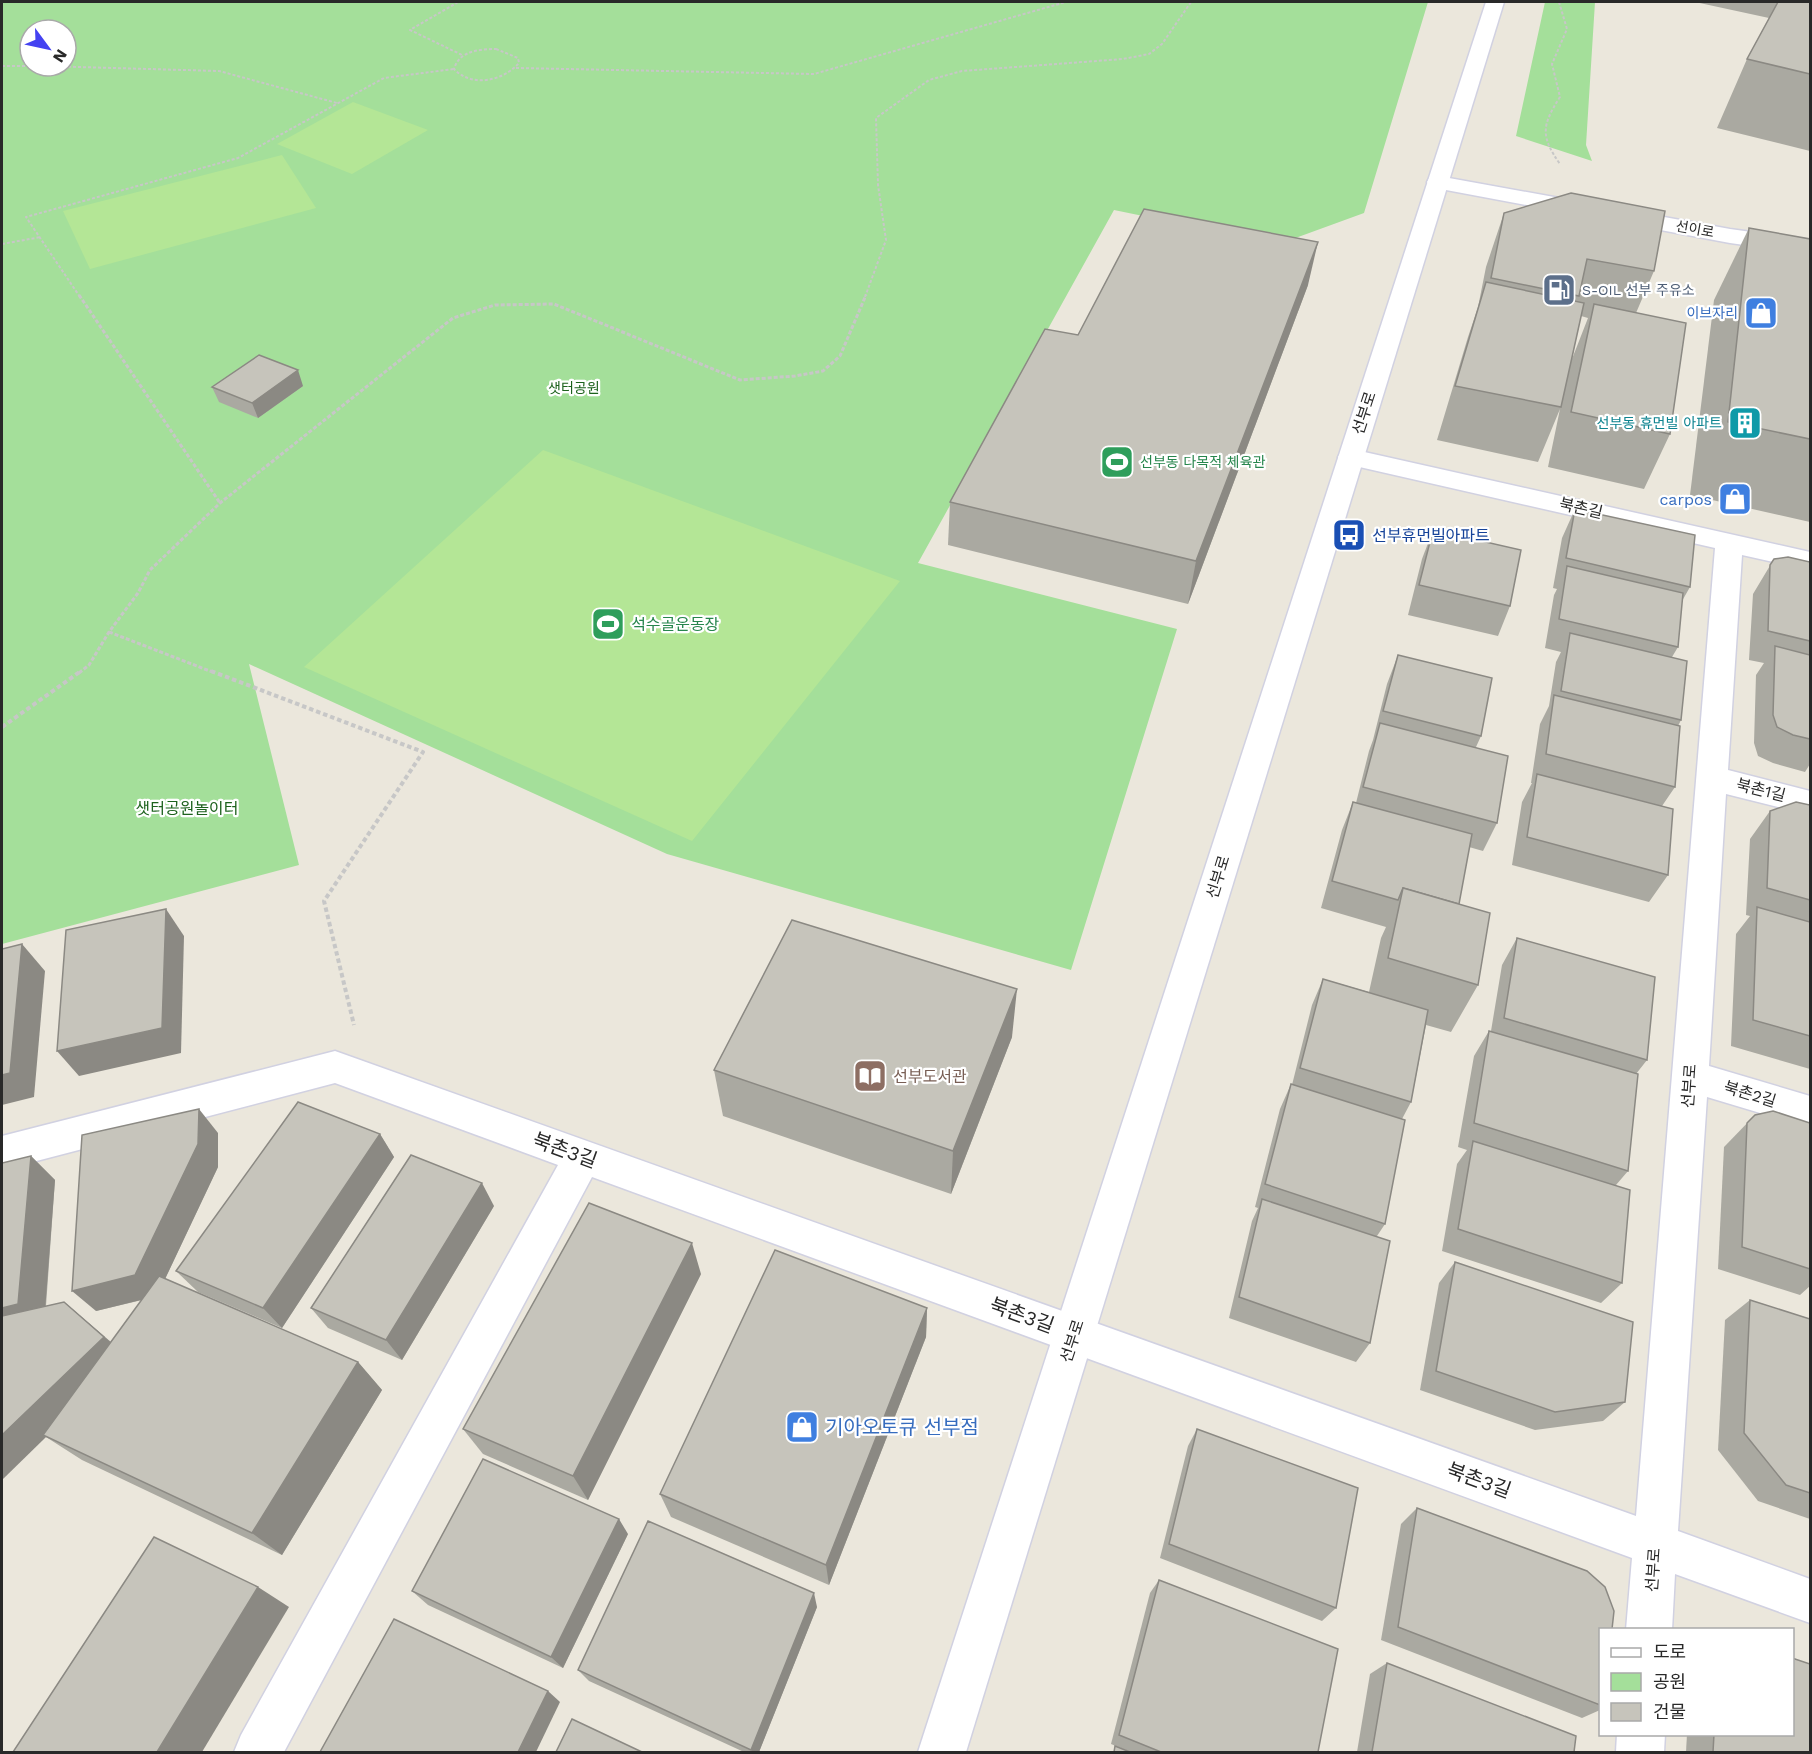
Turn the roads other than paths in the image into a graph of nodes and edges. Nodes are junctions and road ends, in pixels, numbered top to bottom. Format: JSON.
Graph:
{"nodes":[{"id":1,"x":1494,"y":2,"type":"edge"},
{"id":2,"x":1438,"y":182,"type":"junction"},
{"id":3,"x":1810,"y":247,"type":"edge"},
{"id":4,"x":1351,"y":457,"type":"junction"},
{"id":5,"x":1729,"y":542,"type":"junction"},
{"id":6,"x":1810,"y":561,"type":"edge"},
{"id":7,"x":1712,"y":778,"type":"junction"},
{"id":8,"x":1810,"y":803,"type":"edge"},
{"id":9,"x":1690,"y":1076,"type":"junction"},
{"id":10,"x":1810,"y":1112,"type":"edge"},
{"id":11,"x":2,"y":1153,"type":"edge"},
{"id":12,"x":583,"y":1156,"type":"junction"},
{"id":13,"x":1074,"y":1334,"type":"junction"},
{"id":14,"x":1655,"y":1544,"type":"junction"},
{"id":15,"x":1810,"y":1600,"type":"edge"},
{"id":16,"x":1649,"y":1628,"type":"edge"},
{"id":17,"x":1641,"y":1736,"type":"edge"},
{"id":18,"x":258,"y":1752,"type":"edge"},
{"id":19,"x":942,"y":1752,"type":"edge"},
{"id":20,"x":1640,"y":1752,"type":"edge"}],
"edges":[{"from":1,"to":2,"type":"street","name":"선부로"},
{"from":2,"to":3,"type":"street","name":"선이로"},
{"from":2,"to":4,"type":"street","name":"선부로"},
{"from":4,"to":5,"type":"street","name":"북촌길"},
{"from":4,"to":13,"type":"street","name":"선부로"},
{"from":5,"to":6,"type":"street","name":"북촌길"},
{"from":5,"to":7,"type":"street","name":"선부로"},
{"from":7,"to":8,"type":"street","name":"북촌1길"},
{"from":7,"to":9,"type":"street","name":"선부로"},
{"from":9,"to":10,"type":"street","name":"북촌2길"},
{"from":9,"to":14,"type":"street","name":"선부로"},
{"from":11,"to":12,"type":"street","name":"북촌3길"},
{"from":12,"to":13,"type":"street","name":"북촌3길"},
{"from":12,"to":18,"type":"street"},
{"from":13,"to":14,"type":"street","name":"북촌3길"},
{"from":13,"to":19,"type":"street","name":"선부로"},
{"from":14,"to":15,"type":"street","name":"북촌3길"},
{"from":14,"to":16,"type":"street","name":"선부로"},
{"from":17,"to":20,"type":"street"}]}
